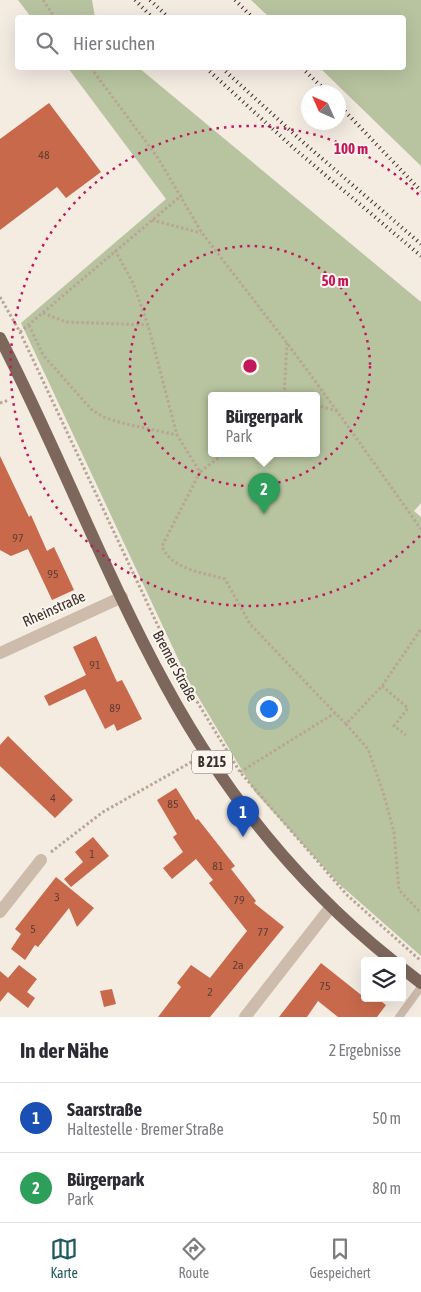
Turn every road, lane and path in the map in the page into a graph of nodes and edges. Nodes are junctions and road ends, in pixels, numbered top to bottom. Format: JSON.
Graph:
{"nodes":[{"id":1,"x":43,"y":0,"type":"edge"},
{"id":2,"x":54,"y":15,"type":"edge"},
{"id":3,"x":92,"y":70,"type":"edge"},
{"id":4,"x":182,"y":195,"type":"junction"},
{"id":5,"x":152,"y":220,"type":"junction"},
{"id":6,"x":202,"y":233,"type":"junction"},
{"id":7,"x":115,"y":250,"type":"junction"},
{"id":8,"x":0,"y":297,"type":"edge"},
{"id":9,"x":43,"y":312,"type":"junction"},
{"id":10,"x":148,"y":324,"type":"junction"},
{"id":11,"x":29,"y":325,"type":"junction"},
{"id":12,"x":20,"y":332,"type":"junction"},
{"id":13,"x":0,"y":338,"type":"edge"},
{"id":14,"x":287,"y":342,"type":"junction"},
{"id":15,"x":284,"y":392,"type":"edge"},
{"id":16,"x":9,"y":400,"type":"dead end"},
{"id":17,"x":0,"y":403,"type":"edge"},
{"id":18,"x":320,"y":407,"type":"edge"},
{"id":19,"x":337,"y":411,"type":"junction"},
{"id":20,"x":177,"y":435,"type":"junction"},
{"id":21,"x":220,"y":457,"type":"edge"},
{"id":22,"x":200,"y":472,"type":"junction"},
{"id":23,"x":421,"y":529,"type":"edge"},
{"id":24,"x":122,"y":597,"type":"junction"},
{"id":25,"x":420,"y":632,"type":"edge"},
{"id":26,"x":0,"y":653,"type":"edge"},
{"id":27,"x":382,"y":686,"type":"junction"},
{"id":28,"x":335,"y":713,"type":"junction"},
{"id":29,"x":346,"y":724,"type":"junction"},
{"id":30,"x":406,"y":735,"type":"dead end"},
{"id":31,"x":206,"y":754,"type":"junction"},
{"id":32,"x":240,"y":772,"type":"junction"},
{"id":33,"x":41,"y":860,"type":"joint"},
{"id":34,"x":330,"y":908,"type":"junction"},
{"id":35,"x":0,"y":912,"type":"edge"},
{"id":36,"x":421,"y":913,"type":"edge"},
{"id":37,"x":388,"y":957,"type":"edge"},
{"id":38,"x":421,"y":961,"type":"edge"},
{"id":39,"x":406,"y":971,"type":"edge"},
{"id":40,"x":421,"y":983,"type":"edge"},
{"id":41,"x":421,"y":988,"type":"edge"},
{"id":42,"x":244,"y":1017,"type":"edge"},
{"id":43,"x":398,"y":1017,"type":"edge"}],
"edges":[{"from":1,"to":2,"type":"path"},
{"from":3,"to":4,"type":"path"},
{"from":4,"to":5,"type":"path"},
{"from":4,"to":6,"type":"path"},
{"from":5,"to":6,"type":"path"},
{"from":5,"to":7,"type":"path"},
{"from":6,"to":14,"type":"path"},
{"from":7,"to":9,"type":"path"},
{"from":7,"to":10,"type":"path"},
{"from":8,"to":12,"type":"path"},
{"from":9,"to":10,"type":"path"},
{"from":9,"to":11,"type":"path"},
{"from":10,"to":20,"type":"path"},
{"from":11,"to":12,"type":"path"},
{"from":11,"to":20,"type":"path"},
{"from":12,"to":32,"type":"path"},
{"from":13,"to":24,"type":"main road","name":"Bremer Straße","number":"B 215"},
{"from":14,"to":15,"type":"path"},
{"from":14,"to":19,"type":"path"},
{"from":16,"to":17,"type":"path"},
{"from":18,"to":19,"type":"path"},
{"from":19,"to":23,"type":"path"},
{"from":20,"to":22,"type":"path"},
{"from":21,"to":22,"type":"path"},
{"from":22,"to":28,"type":"path"},
{"from":24,"to":26,"type":"street","name":"Rheinstraße"},
{"from":24,"to":31,"type":"main road","name":"Bremer Straße","number":"B 215"},
{"from":25,"to":27,"type":"path"},
{"from":27,"to":29,"type":"path"},
{"from":27,"to":30,"type":"path"},
{"from":28,"to":29,"type":"path"},
{"from":28,"to":32,"type":"path"},
{"from":29,"to":36,"type":"path"},
{"from":31,"to":33,"type":"path"},
{"from":31,"to":34,"type":"main road","name":"Bremer Straße","number":"B 215"},
{"from":32,"to":38,"type":"path"},
{"from":33,"to":35,"type":"street"},
{"from":34,"to":37,"type":"main road","name":"Bremer Straße","number":"B 215"},
{"from":34,"to":42,"type":"street"},
{"from":39,"to":40,"type":"main road"},
{"from":41,"to":43,"type":"lane"}]}
